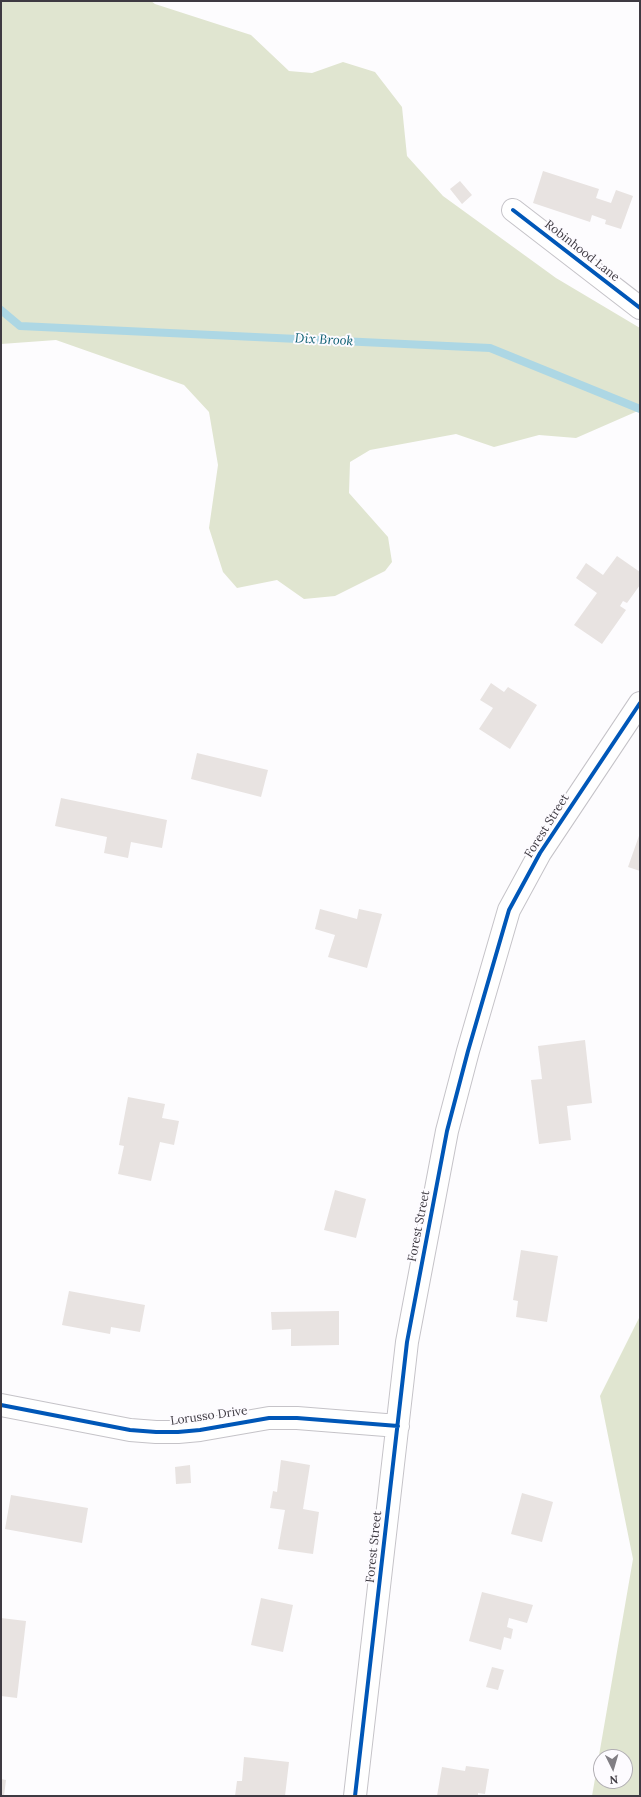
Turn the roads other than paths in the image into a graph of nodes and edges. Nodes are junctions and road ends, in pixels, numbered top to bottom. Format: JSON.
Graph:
{"nodes":[{"id":1,"x":513,"y":210,"type":"dead end"},
{"id":2,"x":640,"y":308,"type":"edge"},
{"id":3,"x":640,"y":703,"type":"edge"},
{"id":4,"x":1,"y":1405,"type":"edge"},
{"id":5,"x":398,"y":1426,"type":"junction"},
{"id":6,"x":356,"y":1796,"type":"edge"}],
"edges":[{"from":1,"to":2,"type":"street","name":"Robinhood Lane"},
{"from":3,"to":5,"type":"street","name":"Forest Street"},
{"from":4,"to":5,"type":"street","name":"Lorusso Drive"},
{"from":5,"to":6,"type":"street","name":"Forest Street"}]}
